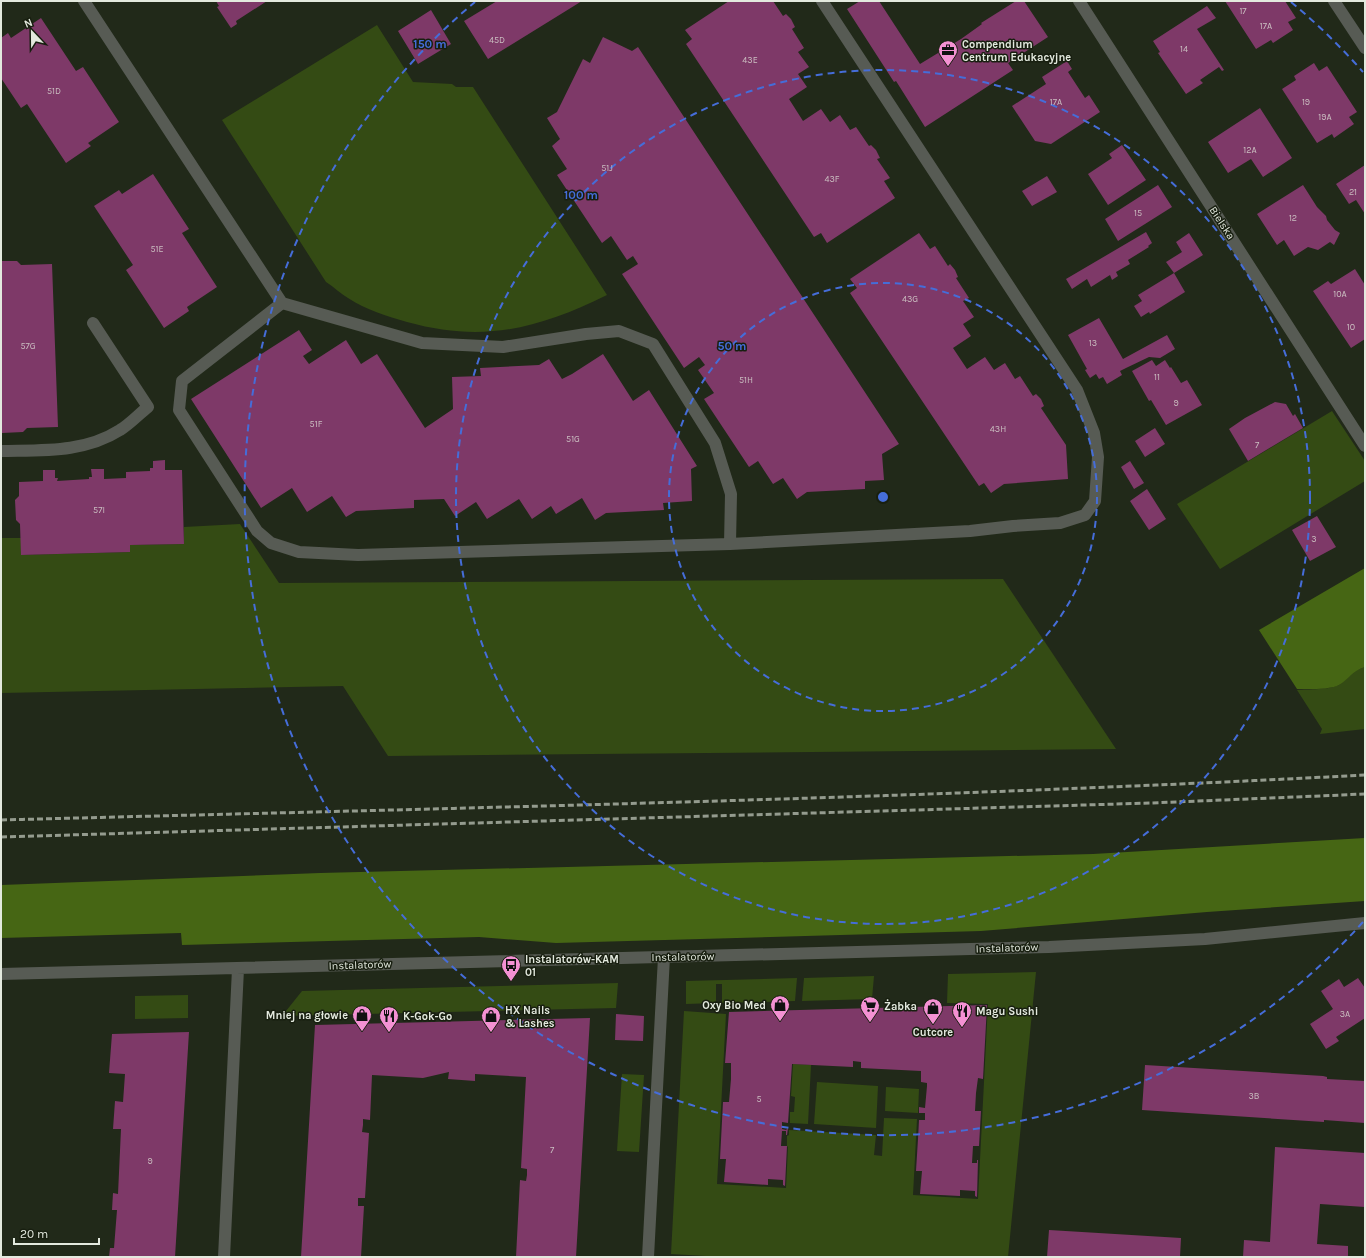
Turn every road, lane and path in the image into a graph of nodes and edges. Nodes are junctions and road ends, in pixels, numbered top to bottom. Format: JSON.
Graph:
{"nodes":[{"id":1,"x":84,"y":1,"type":"edge"},
{"id":2,"x":822,"y":1,"type":"edge"},
{"id":3,"x":1079,"y":1,"type":"edge"},
{"id":4,"x":1334,"y":1,"type":"edge"},
{"id":5,"x":1365,"y":48,"type":"edge"},
{"id":6,"x":282,"y":303,"type":"junction"},
{"id":7,"x":93,"y":322,"type":"dead end"},
{"id":8,"x":1365,"y":446,"type":"edge"},
{"id":9,"x":1,"y":451,"type":"edge"},
{"id":10,"x":730,"y":544,"type":"junction"},
{"id":11,"x":1365,"y":923,"type":"edge"},
{"id":12,"x":664,"y":958,"type":"junction"},
{"id":13,"x":238,"y":968,"type":"junction"},
{"id":14,"x":1,"y":974,"type":"edge"},
{"id":15,"x":224,"y":1257,"type":"edge"},
{"id":16,"x":648,"y":1257,"type":"edge"}],
"edges":[{"from":1,"to":6,"type":"street"},
{"from":2,"to":10,"type":"street"},
{"from":3,"to":8,"type":"street","name":"Bielska"},
{"from":4,"to":5,"type":"street"},
{"from":6,"to":10,"type":"street"},
{"from":6,"to":10,"type":"street"},
{"from":7,"to":9,"type":"street"},
{"from":11,"to":12,"type":"street","name":"Instalatorów"},
{"from":12,"to":13,"type":"street","name":"Instalatorów"},
{"from":12,"to":16,"type":"street"},
{"from":13,"to":14,"type":"street","name":"Instalatorów"},
{"from":13,"to":15,"type":"street"}]}
